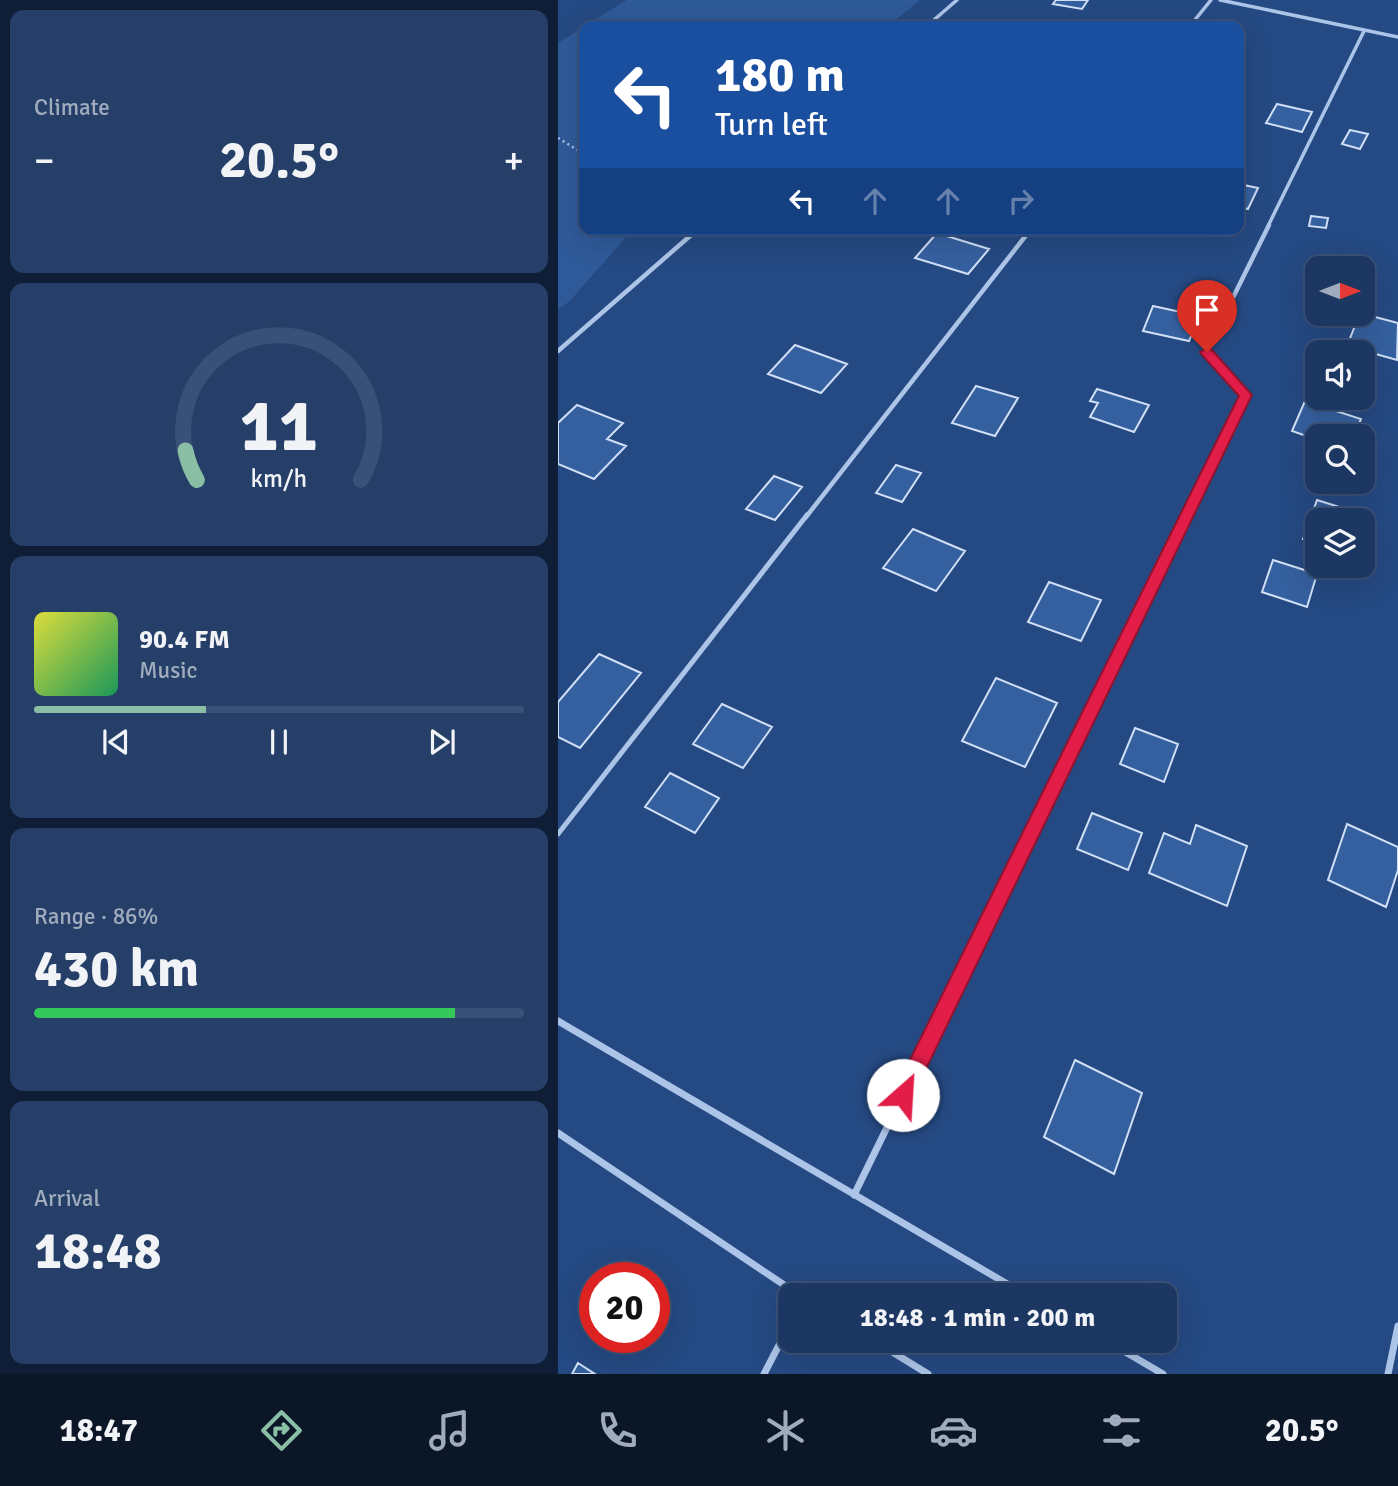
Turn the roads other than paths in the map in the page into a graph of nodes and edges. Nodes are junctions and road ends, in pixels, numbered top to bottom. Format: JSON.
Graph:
{"nodes":[{"id":1,"x":957,"y":0,"type":"edge"},
{"id":2,"x":1211,"y":0,"type":"edge"},
{"id":3,"x":1220,"y":0,"type":"edge"},
{"id":4,"x":933,"y":21,"type":"edge"},
{"id":5,"x":1194,"y":21,"type":"edge"},
{"id":6,"x":1364,"y":30,"type":"junction"},
{"id":7,"x":1398,"y":37,"type":"edge"},
{"id":8,"x":691,"y":235,"type":"edge"},
{"id":9,"x":1026,"y":235,"type":"edge"},
{"id":10,"x":558,"y":351,"type":"edge"},
{"id":11,"x":558,"y":834,"type":"edge"},
{"id":12,"x":558,"y":1021,"type":"edge"},
{"id":13,"x":558,"y":1133,"type":"edge"},
{"id":14,"x":854,"y":1195,"type":"junction"},
{"id":15,"x":781,"y":1283,"type":"edge"},
{"id":16,"x":1005,"y":1283,"type":"edge"},
{"id":17,"x":1398,"y":1326,"type":"edge"},
{"id":18,"x":778,"y":1347,"type":"edge"},
{"id":19,"x":894,"y":1353,"type":"edge"},
{"id":20,"x":1127,"y":1353,"type":"edge"},
{"id":21,"x":764,"y":1374,"type":"edge"},
{"id":22,"x":928,"y":1374,"type":"edge"},
{"id":23,"x":1163,"y":1374,"type":"edge"},
{"id":24,"x":1388,"y":1374,"type":"edge"}],
"edges":[{"from":1,"to":4,"type":"lane"},
{"from":2,"to":5,"type":"lane"},
{"from":3,"to":6,"type":"lane"},
{"from":6,"to":7,"type":"lane"},
{"from":6,"to":14,"type":"lane"},
{"from":8,"to":10,"type":"lane"},
{"from":9,"to":11,"type":"lane"},
{"from":12,"to":14,"type":"lane"},
{"from":13,"to":15,"type":"lane"},
{"from":14,"to":16,"type":"lane"},
{"from":17,"to":24,"type":"lane"},
{"from":18,"to":21,"type":"lane"},
{"from":19,"to":22,"type":"lane"},
{"from":20,"to":23,"type":"lane"}]}
